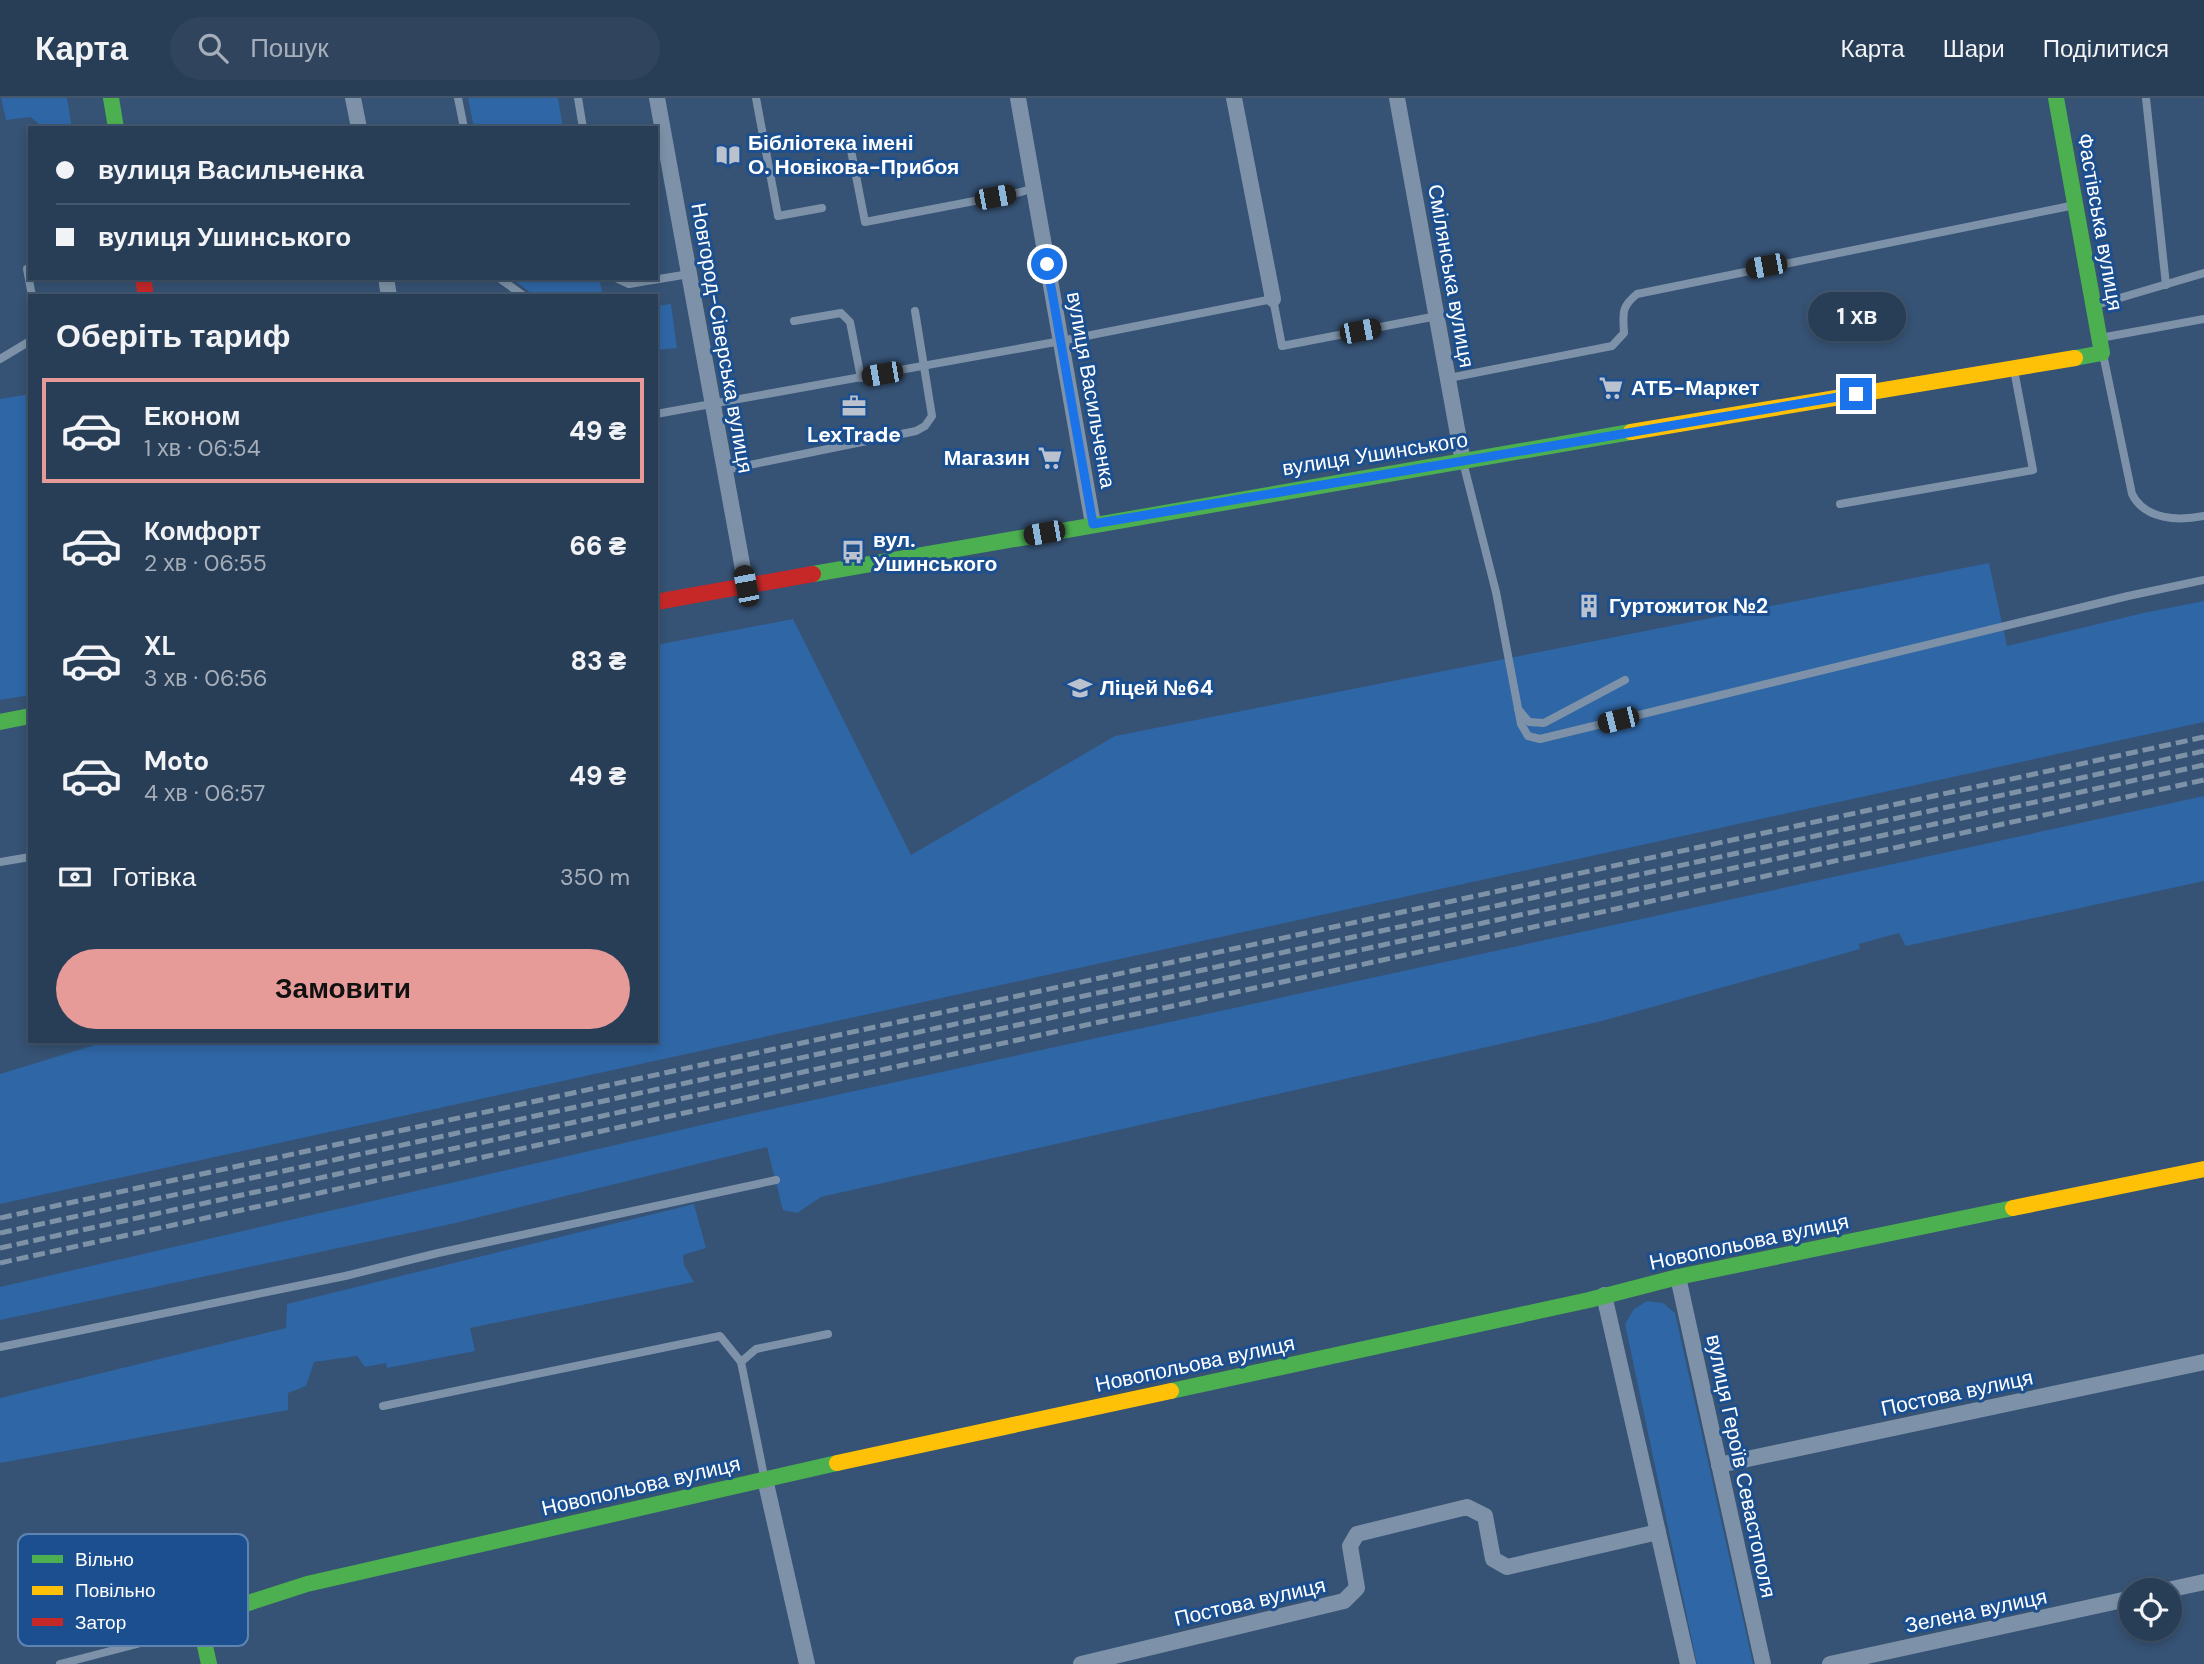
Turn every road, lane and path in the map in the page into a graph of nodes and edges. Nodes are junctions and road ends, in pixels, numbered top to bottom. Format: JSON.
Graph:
{"nodes":[{"id":1,"x":111,"y":98,"type":"edge"},
{"id":2,"x":353,"y":98,"type":"edge"},
{"id":3,"x":458,"y":98,"type":"edge"},
{"id":4,"x":578,"y":98,"type":"edge"},
{"id":5,"x":657,"y":98,"type":"edge"},
{"id":6,"x":756,"y":98,"type":"edge"},
{"id":7,"x":1018,"y":98,"type":"edge"},
{"id":8,"x":1234,"y":98,"type":"edge"},
{"id":9,"x":1397,"y":98,"type":"edge"},
{"id":10,"x":2056,"y":98,"type":"edge"},
{"id":11,"x":2146,"y":98,"type":"edge"},
{"id":12,"x":116,"y":126,"type":"edge"},
{"id":13,"x":359,"y":126,"type":"edge"},
{"id":14,"x":464,"y":126,"type":"edge"},
{"id":15,"x":583,"y":126,"type":"edge"},
{"id":16,"x":850,"y":145,"type":"dead end"},
{"id":17,"x":1034,"y":188,"type":"junction"},
{"id":18,"x":2077,"y":204,"type":"junction"},
{"id":19,"x":822,"y":208,"type":"dead end"},
{"id":20,"x":27,"y":269,"type":"dead end"},
{"id":21,"x":2204,"y":273,"type":"edge"},
{"id":22,"x":28,"y":274,"type":"edge"},
{"id":23,"x":689,"y":274,"type":"junction"},
{"id":24,"x":658,"y":279,"type":"edge"},
{"id":25,"x":502,"y":280,"type":"edge"},
{"id":26,"x":620,"y":280,"type":"edge"},
{"id":27,"x":653,"y":280,"type":"edge"},
{"id":28,"x":2166,"y":285,"type":"junction"},
{"id":29,"x":521,"y":294,"type":"edge"},
{"id":30,"x":1273,"y":299,"type":"junction"},
{"id":31,"x":2094,"y":305,"type":"junction"},
{"id":32,"x":915,"y":311,"type":"dead end"},
{"id":33,"x":1438,"y":316,"type":"junction"},
{"id":34,"x":2204,"y":319,"type":"edge"},
{"id":35,"x":794,"y":321,"type":"dead end"},
{"id":36,"x":1061,"y":341,"type":"junction"},
{"id":37,"x":28,"y":342,"type":"edge"},
{"id":38,"x":2101,"y":345,"type":"junction"},
{"id":39,"x":0,"y":359,"type":"edge"},
{"id":40,"x":925,"y":366,"type":"junction"},
{"id":41,"x":2014,"y":367,"type":"junction"},
{"id":42,"x":861,"y":378,"type":"junction"},
{"id":43,"x":1449,"y":378,"type":"junction"},
{"id":44,"x":713,"y":404,"type":"junction"},
{"id":45,"x":658,"y":414,"type":"edge"},
{"id":46,"x":1463,"y":462,"type":"junction"},
{"id":47,"x":725,"y":470,"type":"junction"},
{"id":48,"x":1840,"y":504,"type":"dead end"},
{"id":49,"x":2204,"y":516,"type":"edge"},
{"id":50,"x":1093,"y":524,"type":"junction"},
{"id":51,"x":2204,"y":580,"type":"edge"},
{"id":52,"x":746,"y":586,"type":"junction"},
{"id":53,"x":658,"y":602,"type":"edge"},
{"id":54,"x":1625,"y":680,"type":"dead end"},
{"id":55,"x":1518,"y":709,"type":"junction"},
{"id":56,"x":28,"y":716,"type":"edge"},
{"id":57,"x":0,"y":722,"type":"edge"},
{"id":58,"x":28,"y":857,"type":"edge"},
{"id":59,"x":0,"y":862,"type":"edge"},
{"id":60,"x":2204,"y":1169,"type":"edge"},
{"id":61,"x":776,"y":1180,"type":"dead end"},
{"id":62,"x":1678,"y":1278,"type":"junction"},
{"id":63,"x":1604,"y":1295,"type":"junction"},
{"id":64,"x":828,"y":1334,"type":"dead end"},
{"id":65,"x":0,"y":1347,"type":"edge"},
{"id":66,"x":741,"y":1362,"type":"junction"},
{"id":67,"x":2204,"y":1362,"type":"edge"},
{"id":68,"x":383,"y":1406,"type":"dead end"},
{"id":69,"x":1719,"y":1465,"type":"junction"},
{"id":70,"x":765,"y":1479,"type":"junction"},
{"id":71,"x":1658,"y":1532,"type":"junction"},
{"id":72,"x":2204,"y":1582,"type":"edge"},
{"id":73,"x":2182,"y":1587,"type":"edge"},
{"id":74,"x":2119,"y":1601,"type":"edge"},
{"id":75,"x":248,"y":1603,"type":"edge"},
{"id":76,"x":129,"y":1646,"type":"edge"},
{"id":77,"x":205,"y":1646,"type":"edge"},
{"id":78,"x":60,"y":1664,"type":"edge"},
{"id":79,"x":209,"y":1664,"type":"edge"},
{"id":80,"x":807,"y":1664,"type":"edge"},
{"id":81,"x":1081,"y":1664,"type":"edge"},
{"id":82,"x":1688,"y":1664,"type":"edge"},
{"id":83,"x":1763,"y":1664,"type":"edge"},
{"id":84,"x":1830,"y":1664,"type":"edge"}],
"edges":[{"from":1,"to":12,"type":"street"},
{"from":2,"to":13,"type":"street"},
{"from":3,"to":14,"type":"lane"},
{"from":4,"to":15,"type":"lane"},
{"from":5,"to":23,"type":"street","name":"Новгород-Сіверська вулиця"},
{"from":6,"to":19,"type":"lane"},
{"from":7,"to":17,"type":"street","name":"вулиця Васильченка"},
{"from":8,"to":30,"type":"street"},
{"from":9,"to":33,"type":"street","name":"Смілянська вулиця"},
{"from":10,"to":18,"type":"street","name":"Фастівська вулиця"},
{"from":11,"to":28,"type":"lane"},
{"from":16,"to":17,"type":"lane"},
{"from":17,"to":36,"type":"street","name":"вулиця Васильченка"},
{"from":18,"to":31,"type":"street","name":"Фастівська вулиця"},
{"from":18,"to":43,"type":"lane"},
{"from":20,"to":22,"type":"lane"},
{"from":21,"to":28,"type":"lane"},
{"from":23,"to":24,"type":"lane"},
{"from":23,"to":44,"type":"street","name":"Новгород-Сіверська вулиця"},
{"from":25,"to":29,"type":"lane"},
{"from":26,"to":27,"type":"lane"},
{"from":28,"to":31,"type":"lane"},
{"from":30,"to":33,"type":"lane"},
{"from":30,"to":36,"type":"lane"},
{"from":31,"to":38,"type":"street","name":"Фастівська вулиця"},
{"from":32,"to":40,"type":"lane"},
{"from":33,"to":43,"type":"street","name":"Смілянська вулиця"},
{"from":34,"to":38,"type":"lane"},
{"from":35,"to":42,"type":"lane"},
{"from":36,"to":40,"type":"lane"},
{"from":36,"to":50,"type":"street","name":"вулиця Васильченка"},
{"from":37,"to":39,"type":"lane"},
{"from":38,"to":41,"type":"street","name":"вулиця Ушинського"},
{"from":38,"to":49,"type":"lane"},
{"from":40,"to":42,"type":"lane"},
{"from":40,"to":47,"type":"lane"},
{"from":41,"to":46,"type":"street","name":"вулиця Ушинського"},
{"from":41,"to":48,"type":"lane"},
{"from":42,"to":44,"type":"lane"},
{"from":43,"to":46,"type":"street","name":"Смілянська вулиця"},
{"from":44,"to":45,"type":"lane"},
{"from":44,"to":47,"type":"street","name":"Новгород-Сіверська вулиця"},
{"from":46,"to":50,"type":"street","name":"вулиця Ушинського"},
{"from":46,"to":55,"type":"lane"},
{"from":47,"to":52,"type":"street","name":"Новгород-Сіверська вулиця"},
{"from":50,"to":52,"type":"street","name":"вулиця Ушинського"},
{"from":51,"to":55,"type":"lane"},
{"from":52,"to":53,"type":"street","name":"вулиця Ушинського"},
{"from":54,"to":55,"type":"lane"},
{"from":56,"to":57,"type":"street"},
{"from":58,"to":59,"type":"lane"},
{"from":60,"to":62,"type":"street","name":"Новопольова вулиця"},
{"from":61,"to":65,"type":"lane"},
{"from":62,"to":63,"type":"street","name":"Новопольова вулиця"},
{"from":62,"to":69,"type":"street","name":"вулиця Героїв Севастополя"},
{"from":63,"to":70,"type":"street","name":"Новопольова вулиця"},
{"from":63,"to":71,"type":"street"},
{"from":64,"to":66,"type":"lane"},
{"from":66,"to":68,"type":"lane"},
{"from":66,"to":70,"type":"lane"},
{"from":67,"to":69,"type":"street","name":"Постова вулиця"},
{"from":69,"to":83,"type":"street","name":"вулиця Героїв Севастополя"},
{"from":70,"to":75,"type":"street","name":"Новопольова вулиця"},
{"from":70,"to":80,"type":"street"},
{"from":71,"to":81,"type":"street","name":"Постова вулиця"},
{"from":71,"to":82,"type":"street"},
{"from":72,"to":73,"type":"street"},
{"from":74,"to":84,"type":"street","name":"Зелена вулиця"},
{"from":76,"to":78,"type":"lane"},
{"from":77,"to":79,"type":"street"}]}
